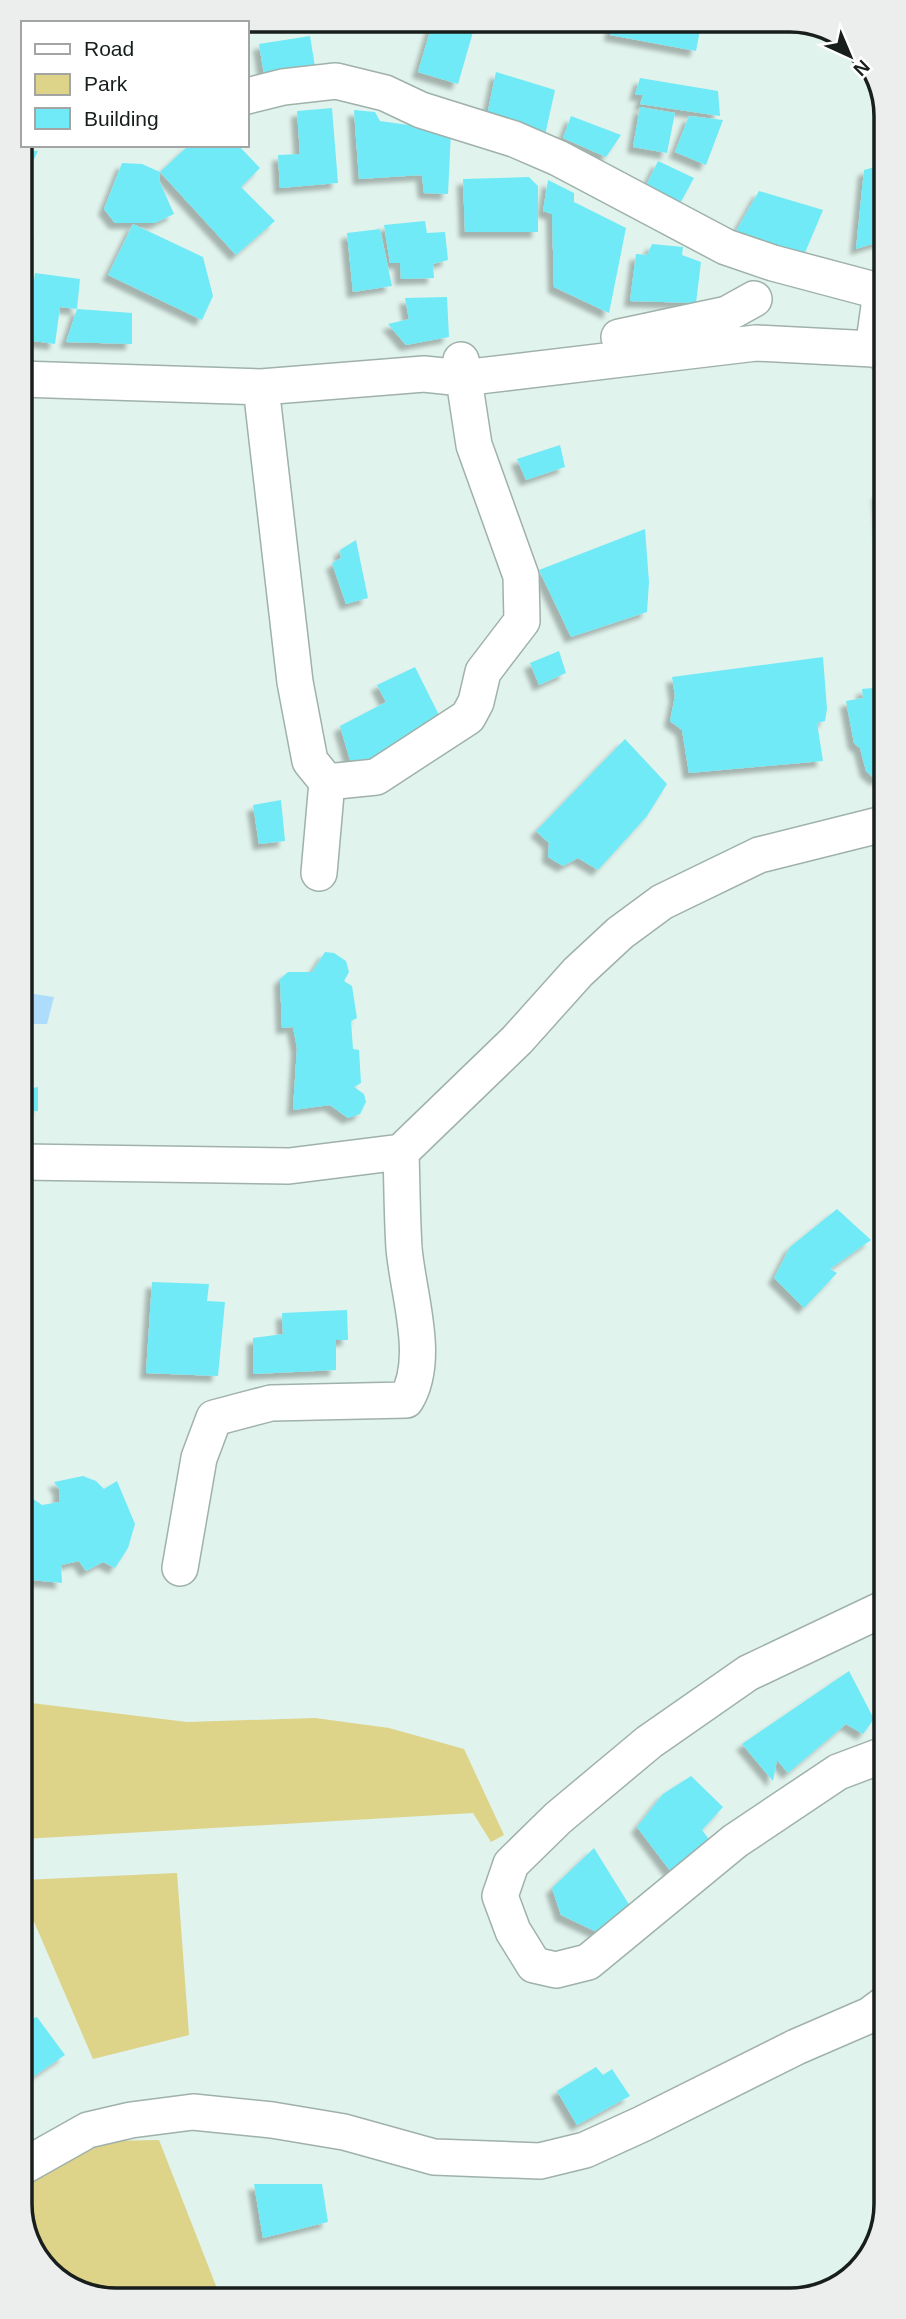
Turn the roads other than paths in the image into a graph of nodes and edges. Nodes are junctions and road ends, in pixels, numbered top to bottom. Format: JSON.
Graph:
{"nodes":[{"id":1,"x":248,"y":96,"type":"edge"},
{"id":2,"x":772,"y":263,"type":"junction"},
{"id":3,"x":874,"y":290,"type":"edge"},
{"id":4,"x":754,"y":299,"type":"junction"},
{"id":5,"x":774,"y":343,"type":"junction"},
{"id":6,"x":874,"y":350,"type":"edge"},
{"id":7,"x":462,"y":369,"type":"junction"},
{"id":8,"x":32,"y":379,"type":"edge"},
{"id":9,"x":261,"y":387,"type":"junction"},
{"id":10,"x":327,"y":782,"type":"junction"},
{"id":11,"x":874,"y":826,"type":"edge"},
{"id":12,"x":319,"y":873,"type":"dead end"},
{"id":13,"x":401,"y":1152,"type":"junction"},
{"id":14,"x":32,"y":1162,"type":"edge"},
{"id":15,"x":180,"y":1568,"type":"dead end"},
{"id":16,"x":874,"y":1613,"type":"edge"},
{"id":17,"x":874,"y":1758,"type":"edge"},
{"id":18,"x":874,"y":2012,"type":"edge"},
{"id":19,"x":32,"y":2162,"type":"edge"}],
"edges":[{"from":1,"to":2,"type":"street"},
{"from":2,"to":3,"type":"street"},
{"from":2,"to":4,"type":"street"},
{"from":4,"to":5,"type":"street"},
{"from":4,"to":7,"type":"street"},
{"from":5,"to":6,"type":"street"},
{"from":5,"to":7,"type":"street"},
{"from":7,"to":9,"type":"street"},
{"from":7,"to":10,"type":"street"},
{"from":8,"to":9,"type":"street"},
{"from":9,"to":10,"type":"street"},
{"from":10,"to":12,"type":"street"},
{"from":11,"to":13,"type":"street"},
{"from":13,"to":14,"type":"street"},
{"from":13,"to":15,"type":"street"},
{"from":16,"to":17,"type":"street"},
{"from":18,"to":19,"type":"street"}]}
